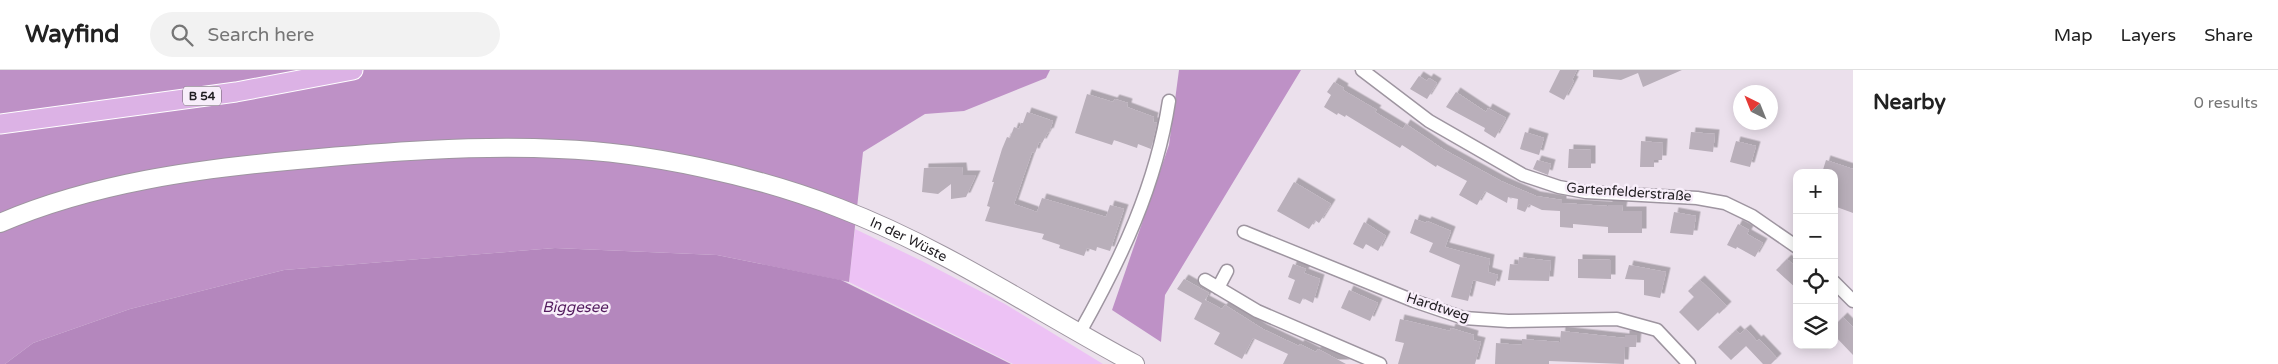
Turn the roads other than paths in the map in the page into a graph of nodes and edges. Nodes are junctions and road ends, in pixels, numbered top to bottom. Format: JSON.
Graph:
{"nodes":[{"id":1,"x":353,"y":70,"type":"edge"},
{"id":2,"x":1362,"y":70,"type":"edge"},
{"id":3,"x":1169,"y":101,"type":"dead end"},
{"id":4,"x":0,"y":124,"type":"edge"},
{"id":5,"x":0,"y":223,"type":"edge"},
{"id":6,"x":1244,"y":232,"type":"dead end"},
{"id":7,"x":1793,"y":244,"type":"edge"},
{"id":8,"x":1227,"y":271,"type":"dead end"},
{"id":9,"x":1205,"y":280,"type":"dead end"},
{"id":10,"x":1838,"y":286,"type":"edge"},
{"id":11,"x":1218,"y":288,"type":"junction"},
{"id":12,"x":1853,"y":301,"type":"edge"},
{"id":13,"x":1080,"y":332,"type":"junction"},
{"id":14,"x":1135,"y":364,"type":"edge"},
{"id":15,"x":1380,"y":364,"type":"edge"},
{"id":16,"x":1689,"y":364,"type":"edge"}],
"edges":[{"from":1,"to":4,"type":"main road","number":"B 54"},
{"from":2,"to":7,"type":"street","name":"Gartenfelderstraße"},
{"from":3,"to":13,"type":"street"},
{"from":5,"to":13,"type":"main road","name":"In der Wüste"},
{"from":6,"to":16,"type":"street","name":"Hardtweg"},
{"from":8,"to":11,"type":"street"},
{"from":9,"to":11,"type":"street"},
{"from":10,"to":12,"type":"street"},
{"from":11,"to":15,"type":"street"},
{"from":13,"to":14,"type":"main road","name":"In der Wüste"}]}
